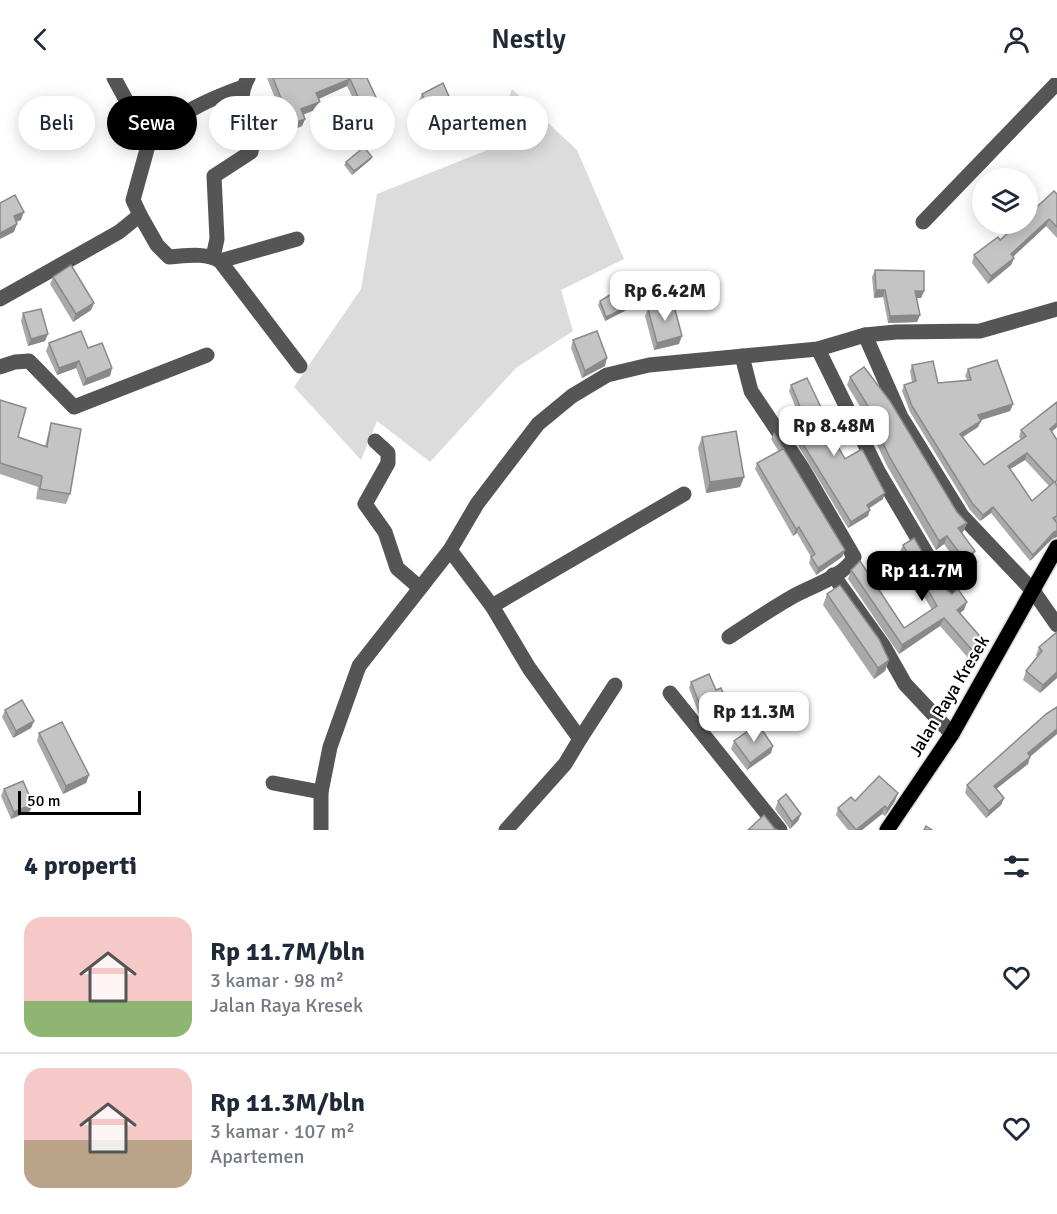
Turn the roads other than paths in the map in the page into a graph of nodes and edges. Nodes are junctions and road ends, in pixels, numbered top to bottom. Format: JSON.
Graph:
{"nodes":[{"id":1,"x":114,"y":78,"type":"edge"},
{"id":2,"x":246,"y":82,"type":"edge"},
{"id":3,"x":1057,"y":83,"type":"edge"},
{"id":4,"x":124,"y":96,"type":"edge"},
{"id":5,"x":197,"y":104,"type":"edge"},
{"id":6,"x":147,"y":150,"type":"edge"},
{"id":7,"x":140,"y":215,"type":"junction"},
{"id":8,"x":923,"y":222,"type":"dead end"},
{"id":9,"x":297,"y":239,"type":"dead end"},
{"id":10,"x":216,"y":259,"type":"junction"},
{"id":11,"x":0,"y":299,"type":"edge"},
{"id":12,"x":1057,"y":309,"type":"edge"},
{"id":13,"x":865,"y":335,"type":"junction"},
{"id":14,"x":818,"y":349,"type":"junction"},
{"id":15,"x":207,"y":355,"type":"dead end"},
{"id":16,"x":742,"y":356,"type":"junction"},
{"id":17,"x":300,"y":366,"type":"dead end"},
{"id":18,"x":0,"y":368,"type":"edge"},
{"id":19,"x":375,"y":441,"type":"dead end"},
{"id":20,"x":684,"y":494,"type":"dead end"},
{"id":21,"x":1057,"y":547,"type":"edge"},
{"id":22,"x":450,"y":550,"type":"junction"},
{"id":23,"x":833,"y":575,"type":"junction"},
{"id":24,"x":420,"y":588,"type":"junction"},
{"id":25,"x":948,"y":590,"type":"edge"},
{"id":26,"x":1034,"y":592,"type":"junction"},
{"id":27,"x":492,"y":606,"type":"junction"},
{"id":28,"x":1057,"y":625,"type":"edge"},
{"id":29,"x":729,"y":637,"type":"dead end"},
{"id":30,"x":615,"y":686,"type":"dead end"},
{"id":31,"x":670,"y":693,"type":"dead end"},
{"id":32,"x":952,"y":734,"type":"junction"},
{"id":33,"x":580,"y":739,"type":"junction"},
{"id":34,"x":273,"y":783,"type":"dead end"},
{"id":35,"x":318,"y":792,"type":"junction"},
{"id":36,"x":515,"y":827,"type":"edge"},
{"id":37,"x":321,"y":830,"type":"edge"},
{"id":38,"x":780,"y":830,"type":"edge"},
{"id":39,"x":887,"y":830,"type":"edge"}],
"edges":[{"from":1,"to":4,"type":"street"},
{"from":2,"to":5,"type":"street"},
{"from":2,"to":10,"type":"street"},
{"from":3,"to":8,"type":"street"},
{"from":6,"to":7,"type":"street"},
{"from":7,"to":10,"type":"street"},
{"from":7,"to":11,"type":"street"},
{"from":9,"to":10,"type":"street"},
{"from":10,"to":17,"type":"street"},
{"from":12,"to":13,"type":"street"},
{"from":13,"to":14,"type":"street"},
{"from":13,"to":26,"type":"street"},
{"from":14,"to":16,"type":"street"},
{"from":14,"to":25,"type":"street"},
{"from":15,"to":18,"type":"street"},
{"from":16,"to":22,"type":"street"},
{"from":16,"to":23,"type":"street"},
{"from":19,"to":24,"type":"street"},
{"from":20,"to":27,"type":"street"},
{"from":21,"to":26,"type":"main road","name":"Jalan Raya Kresek"},
{"from":22,"to":24,"type":"street"},
{"from":22,"to":27,"type":"street"},
{"from":23,"to":29,"type":"street"},
{"from":23,"to":32,"type":"street"},
{"from":24,"to":35,"type":"street"},
{"from":26,"to":28,"type":"street"},
{"from":26,"to":32,"type":"main road","name":"Jalan Raya Kresek"},
{"from":27,"to":33,"type":"street"},
{"from":30,"to":33,"type":"street"},
{"from":31,"to":38,"type":"street"},
{"from":32,"to":39,"type":"main road","name":"Jalan Raya Kresek"},
{"from":33,"to":36,"type":"street"},
{"from":34,"to":35,"type":"street"},
{"from":35,"to":37,"type":"street"}]}
